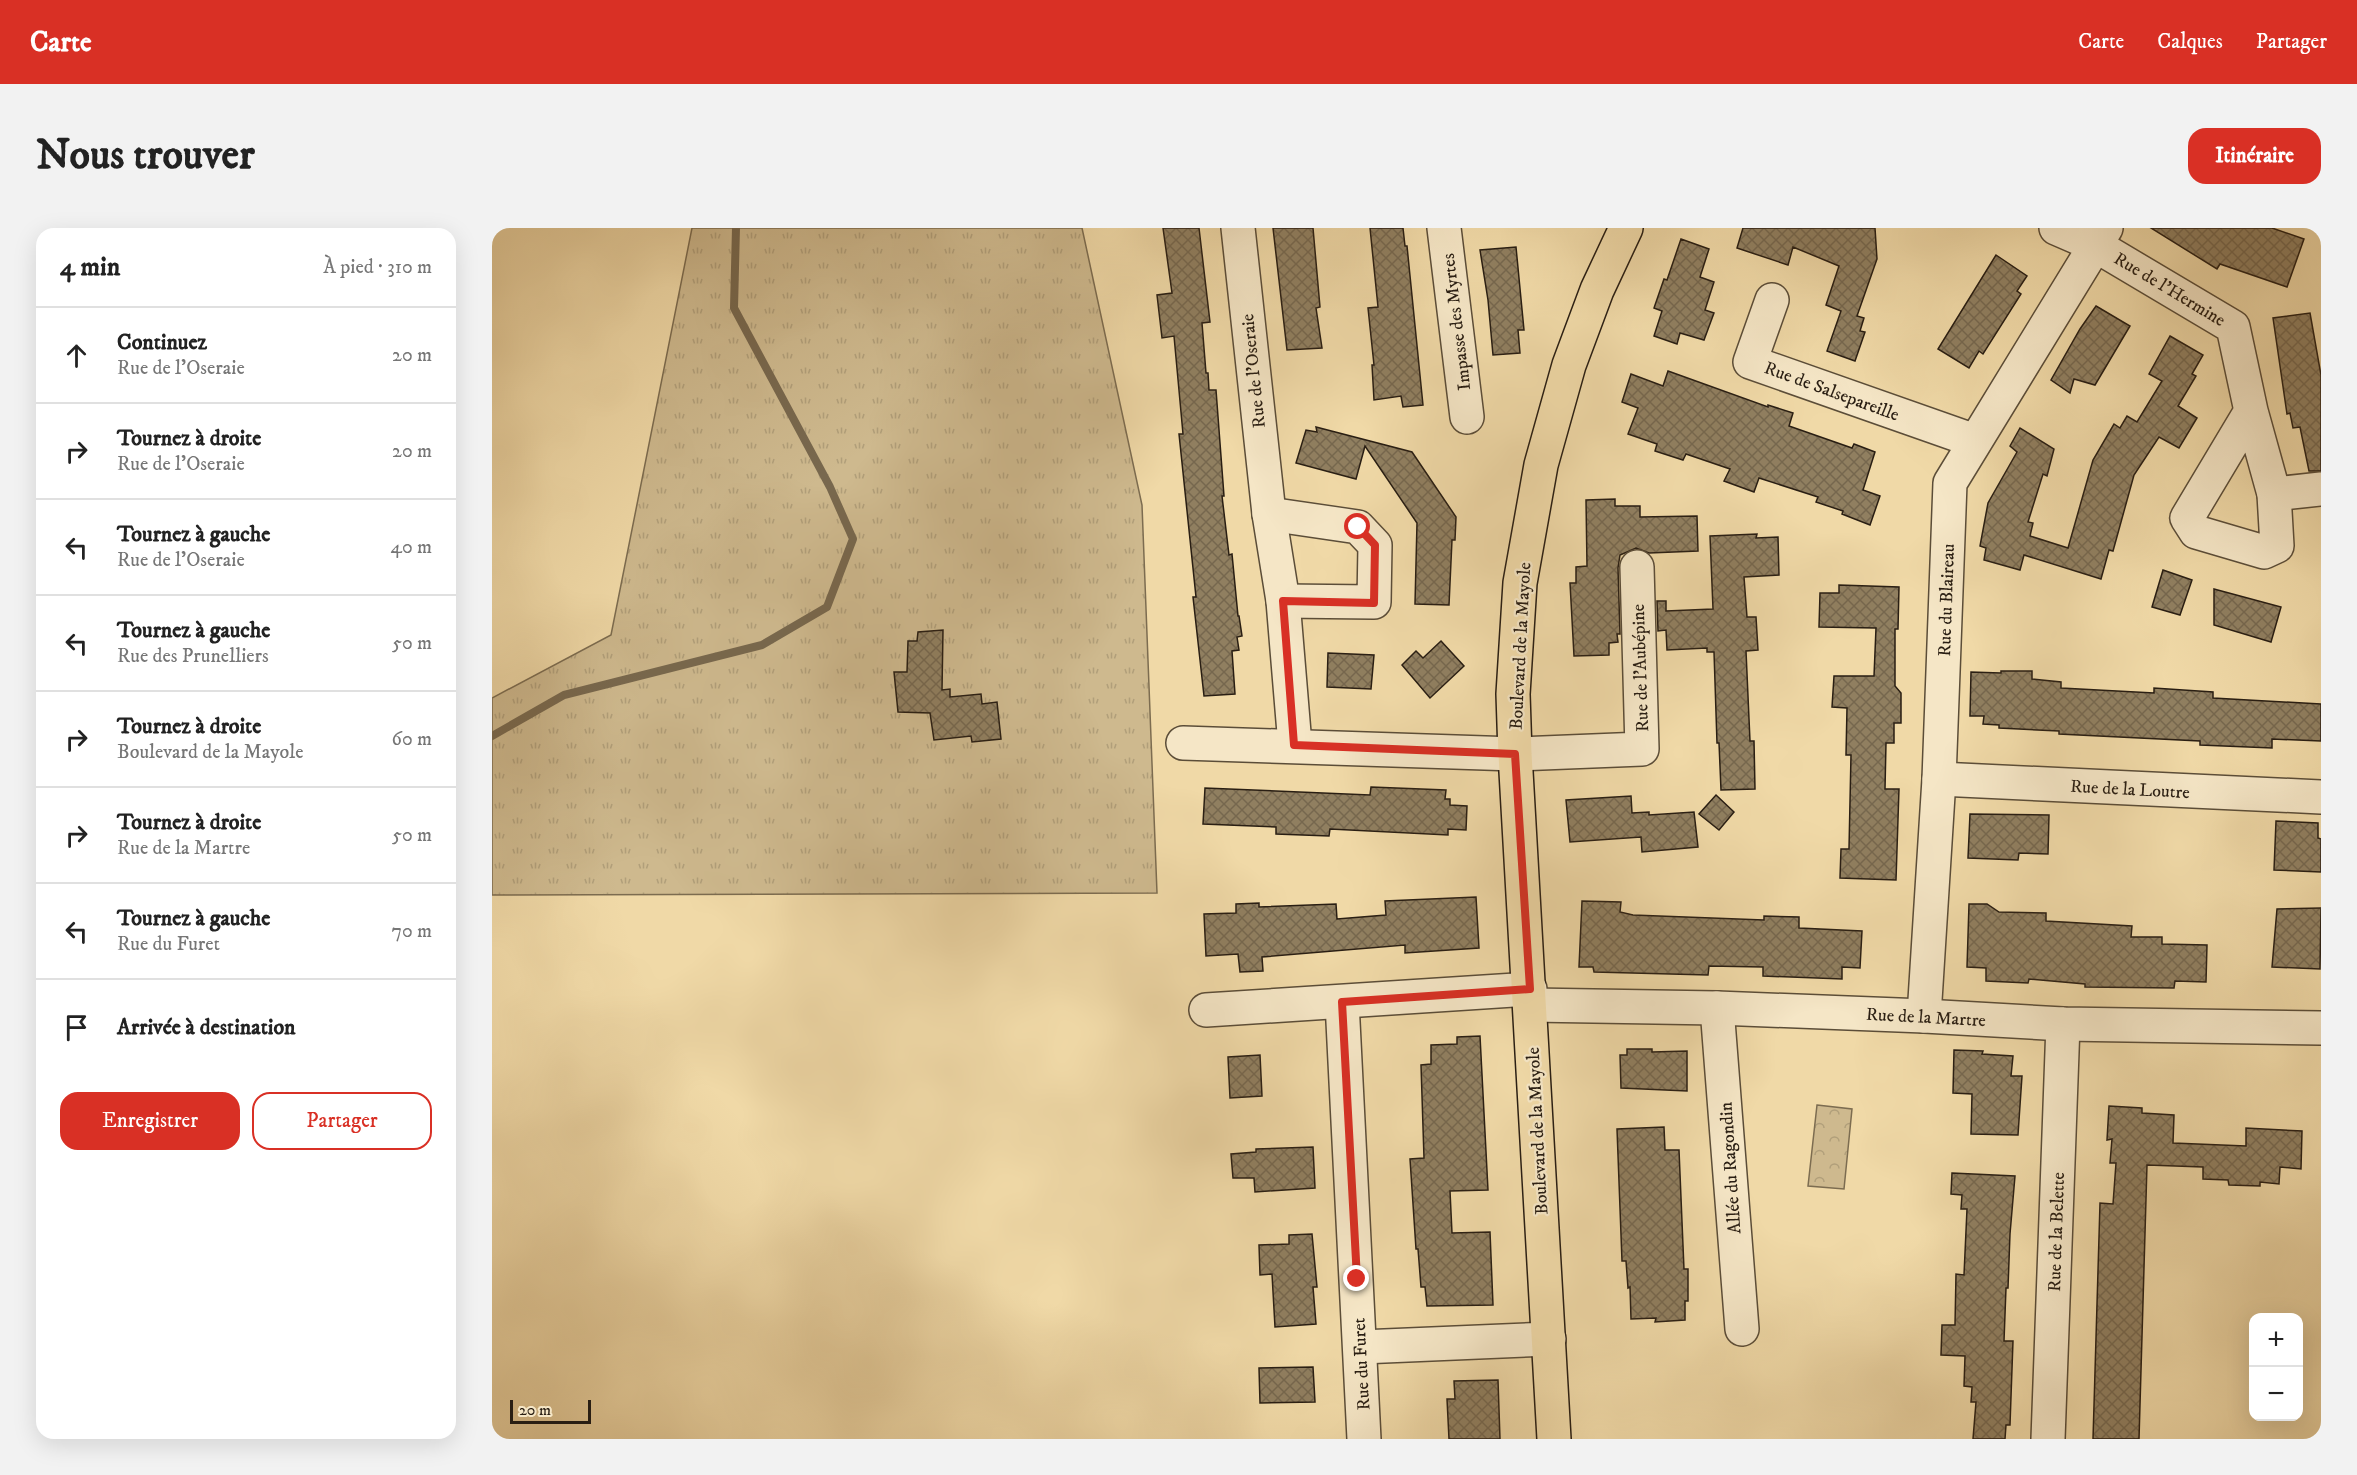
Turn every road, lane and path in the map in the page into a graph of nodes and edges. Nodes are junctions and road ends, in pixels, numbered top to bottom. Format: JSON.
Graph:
{"nodes":[{"id":1,"x":1238,"y":228,"type":"edge"},
{"id":2,"x":1444,"y":228,"type":"edge"},
{"id":3,"x":1626,"y":228,"type":"edge"},
{"id":4,"x":2056,"y":228,"type":"edge"},
{"id":5,"x":2101,"y":236,"type":"edge"},
{"id":6,"x":1772,"y":300,"type":"dead end"},
{"id":7,"x":2251,"y":411,"type":"junction"},
{"id":8,"x":1467,"y":417,"type":"dead end"},
{"id":9,"x":1975,"y":441,"type":"junction"},
{"id":10,"x":2321,"y":489,"type":"edge"},
{"id":11,"x":2274,"y":494,"type":"junction"},
{"id":12,"x":1269,"y":514,"type":"junction"},
{"id":13,"x":1637,"y":567,"type":"dead end"},
{"id":14,"x":1283,"y":601,"type":"junction"},
{"id":15,"x":1183,"y":742,"type":"dead end"},
{"id":16,"x":1294,"y":745,"type":"junction"},
{"id":17,"x":1515,"y":754,"type":"junction"},
{"id":18,"x":1939,"y":779,"type":"junction"},
{"id":19,"x":2321,"y":797,"type":"edge"},
{"id":20,"x":1530,"y":997,"type":"junction"},
{"id":21,"x":1342,"y":1002,"type":"junction"},
{"id":22,"x":1718,"y":1008,"type":"junction"},
{"id":23,"x":1206,"y":1010,"type":"dead end"},
{"id":24,"x":1924,"y":1016,"type":"junction"},
{"id":25,"x":2063,"y":1024,"type":"junction"},
{"id":26,"x":2321,"y":1028,"type":"edge"},
{"id":27,"x":1742,"y":1329,"type":"dead end"},
{"id":28,"x":1549,"y":1339,"type":"junction"},
{"id":29,"x":1361,"y":1347,"type":"junction"},
{"id":30,"x":1364,"y":1439,"type":"edge"},
{"id":31,"x":1554,"y":1439,"type":"edge"},
{"id":32,"x":2049,"y":1439,"type":"edge"}],
"edges":[{"from":1,"to":12,"type":"street","name":"Rue de l'Oseraie"},
{"from":2,"to":8,"type":"street","name":"Impasse des Myrtes"},
{"from":3,"to":17,"type":"main road","name":"Boulevard de la Mayole"},
{"from":4,"to":5,"type":"street","name":"Rue de l'Hermine"},
{"from":5,"to":7,"type":"street","name":"Rue de l'Hermine"},
{"from":5,"to":9,"type":"street","name":"Rue du Blaireau"},
{"from":6,"to":9,"type":"street","name":"Rue de Salsepareille"},
{"from":7,"to":11,"type":"street","name":"Rue de l'Hermine"},
{"from":7,"to":11,"type":"street","name":"Rue de l'Hermine"},
{"from":9,"to":18,"type":"street","name":"Rue du Blaireau"},
{"from":10,"to":11,"type":"street"},
{"from":12,"to":14,"type":"street","name":"Rue de l'Oseraie"},
{"from":12,"to":14,"type":"street"},
{"from":13,"to":17,"type":"street","name":"Rue de l'Aubépine"},
{"from":14,"to":16,"type":"street","name":"Rue de l'Oseraie"},
{"from":15,"to":16,"type":"street"},
{"from":16,"to":17,"type":"street"},
{"from":17,"to":20,"type":"main road","name":"Boulevard de la Mayole"},
{"from":18,"to":19,"type":"street","name":"Rue de la Loutre"},
{"from":18,"to":24,"type":"street","name":"Rue du Blaireau"},
{"from":20,"to":21,"type":"street","name":"Rue de la Martre"},
{"from":20,"to":22,"type":"street","name":"Rue de la Martre"},
{"from":20,"to":28,"type":"main road","name":"Boulevard de la Mayole"},
{"from":21,"to":23,"type":"street","name":"Rue de la Martre"},
{"from":21,"to":29,"type":"street","name":"Rue du Furet"},
{"from":22,"to":24,"type":"street","name":"Rue de la Martre"},
{"from":22,"to":27,"type":"street","name":"Allée du Ragondin"},
{"from":24,"to":25,"type":"street","name":"Rue de la Martre"},
{"from":25,"to":26,"type":"street","name":"Rue de la Martre"},
{"from":25,"to":32,"type":"street","name":"Rue de la Belette"},
{"from":28,"to":29,"type":"street"},
{"from":28,"to":31,"type":"main road","name":"Boulevard de la Mayole"},
{"from":29,"to":30,"type":"street","name":"Rue du Furet"}]}
